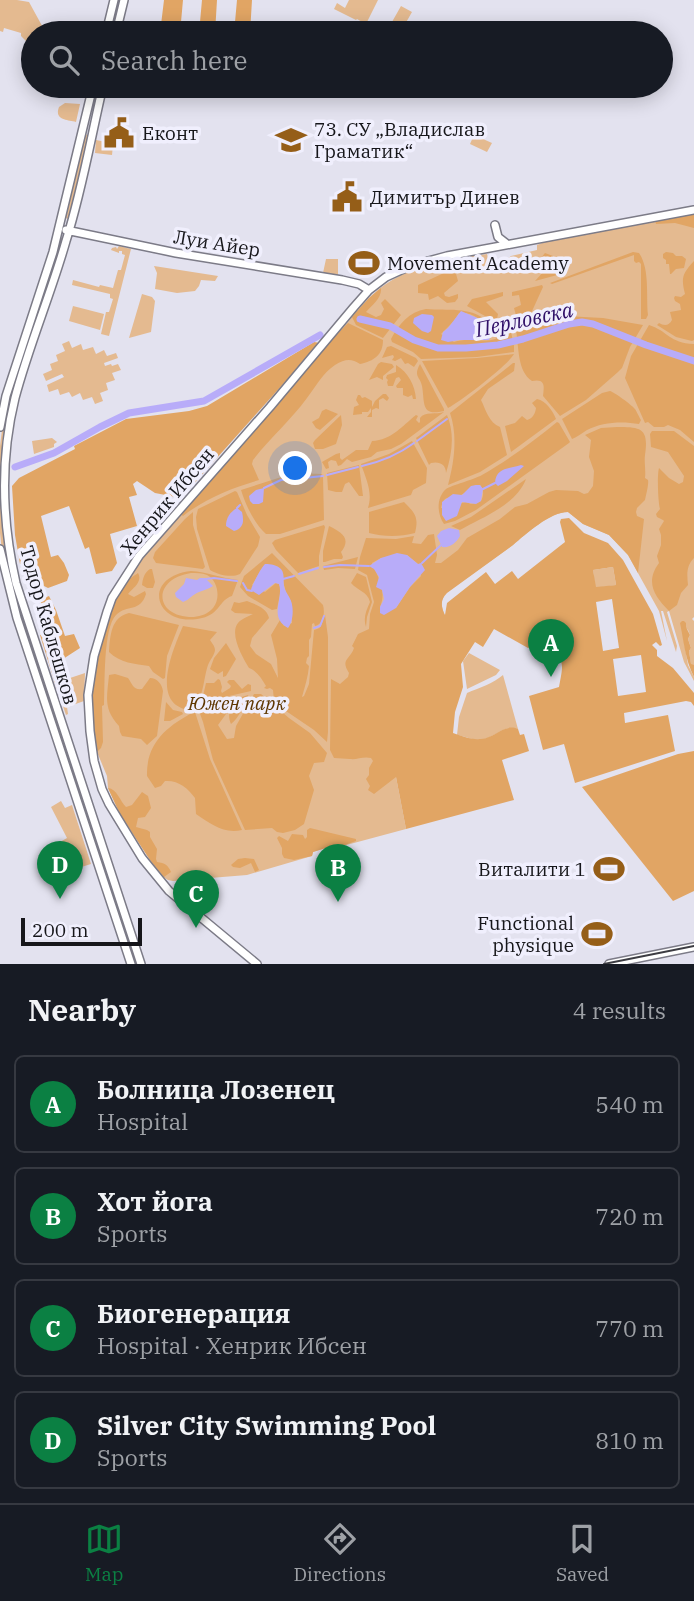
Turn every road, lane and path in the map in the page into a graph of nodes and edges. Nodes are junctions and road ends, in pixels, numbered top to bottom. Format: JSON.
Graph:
{"nodes":[{"id":1,"x":114,"y":0,"type":"edge"},
{"id":2,"x":124,"y":0,"type":"edge"},
{"id":3,"x":109,"y":21,"type":"edge"},
{"id":4,"x":119,"y":21,"type":"edge"},
{"id":5,"x":90,"y":98,"type":"edge"},
{"id":6,"x":100,"y":98,"type":"edge"},
{"id":7,"x":694,"y":210,"type":"edge"},
{"id":8,"x":495,"y":225,"type":"dead end"},
{"id":9,"x":58,"y":230,"type":"junction"},
{"id":10,"x":69,"y":230,"type":"junction"},
{"id":11,"x":508,"y":244,"type":"junction"},
{"id":12,"x":369,"y":290,"type":"junction"},
{"id":13,"x":0,"y":427,"type":"edge"},
{"id":14,"x":0,"y":549,"type":"edge"},
{"id":15,"x":694,"y":947,"type":"edge"},
{"id":16,"x":131,"y":964,"type":"edge"},
{"id":17,"x":141,"y":964,"type":"edge"},
{"id":18,"x":257,"y":964,"type":"edge"},
{"id":19,"x":609,"y":964,"type":"edge"}],
"edges":[{"from":1,"to":3,"type":"main road"},
{"from":2,"to":4,"type":"main road"},
{"from":5,"to":9,"type":"main road"},
{"from":6,"to":10,"type":"main road","name":"Тодор Каблешков"},
{"from":7,"to":11,"type":"main road","name":"Хенрик Ибсен"},
{"from":8,"to":11,"type":"main road"},
{"from":9,"to":10,"type":"main road","name":"Луи Айер"},
{"from":9,"to":13,"type":"main road"},
{"from":10,"to":12,"type":"main road","name":"Луи Айер"},
{"from":10,"to":17,"type":"main road","name":"Тодор Каблешков"},
{"from":11,"to":12,"type":"main road","name":"Хенрик Ибсен"},
{"from":12,"to":18,"type":"main road","name":"Хенрик Ибсен"},
{"from":14,"to":16,"type":"main road","name":"Тодор Каблешков"},
{"from":15,"to":19,"type":"main road"}]}
